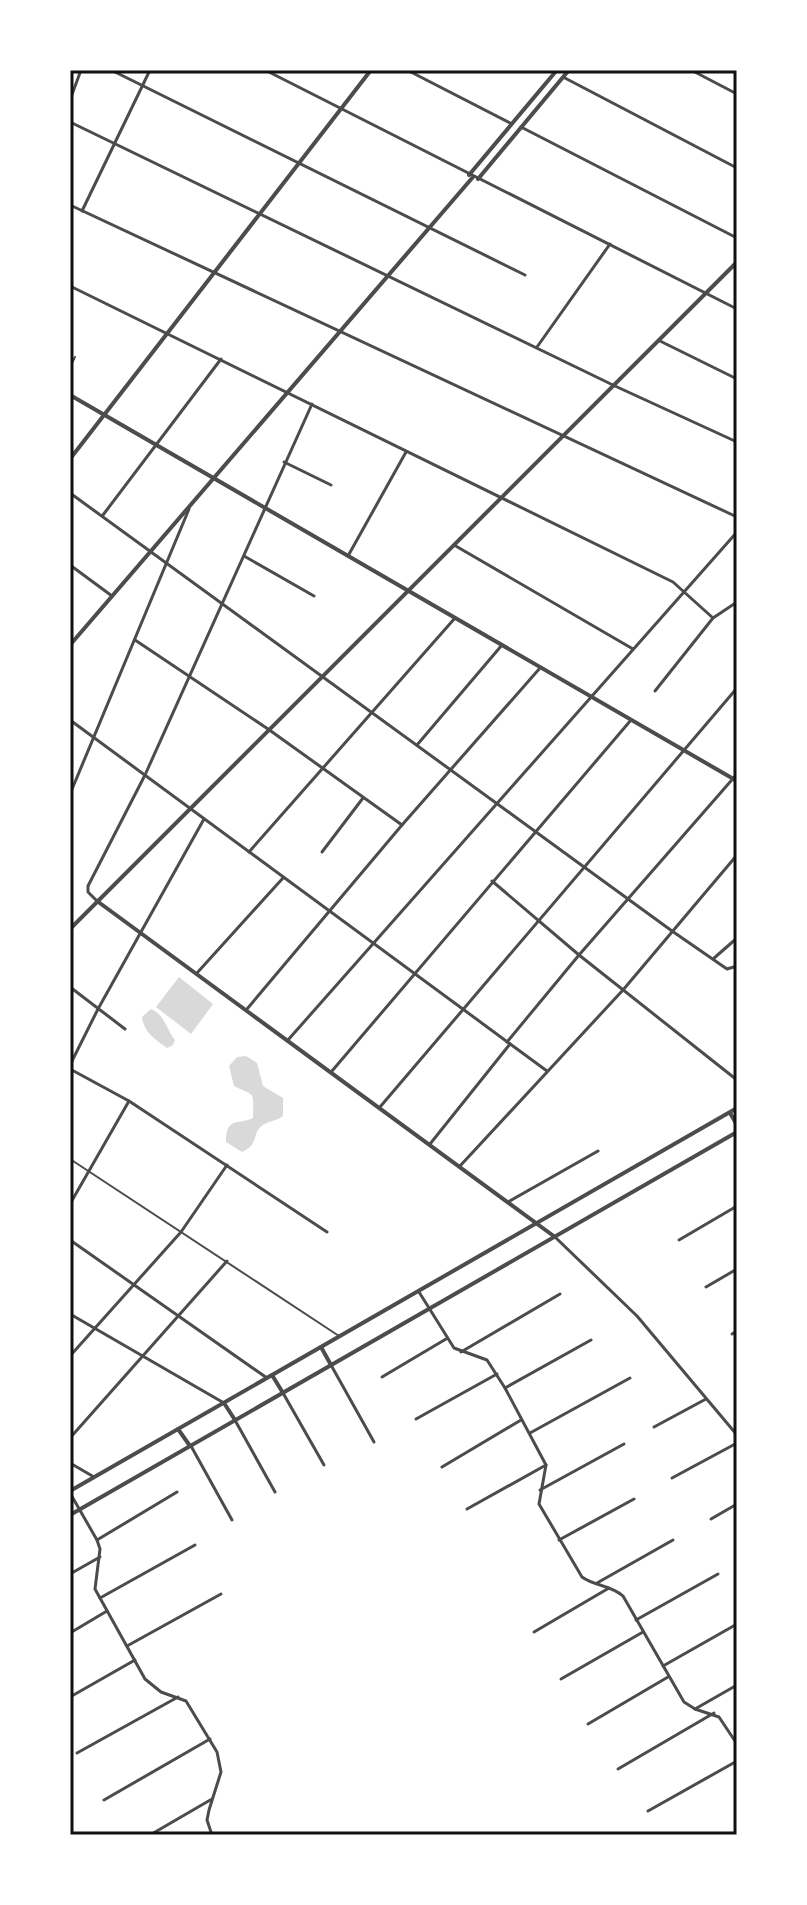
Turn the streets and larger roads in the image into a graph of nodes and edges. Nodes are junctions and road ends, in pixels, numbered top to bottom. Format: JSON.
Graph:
{"nodes":[{"id":1,"x":81,"y":70,"type":"edge"},
{"id":2,"x":111,"y":70,"type":"edge"},
{"id":3,"x":150,"y":70,"type":"edge"},
{"id":4,"x":265,"y":70,"type":"edge"},
{"id":5,"x":371,"y":70,"type":"edge"},
{"id":6,"x":407,"y":70,"type":"edge"},
{"id":7,"x":569,"y":70,"type":"edge"},
{"id":8,"x":691,"y":70,"type":"edge"},
{"id":9,"x":554,"y":71,"type":"edge"},
{"id":10,"x":563,"y":77,"type":"junction"},
{"id":11,"x":143,"y":85,"type":"junction"},
{"id":12,"x":737,"y":94,"type":"edge"},
{"id":13,"x":70,"y":100,"type":"edge"},
{"id":14,"x":343,"y":108,"type":"junction"},
{"id":15,"x":70,"y":122,"type":"edge"},
{"id":16,"x":512,"y":124,"type":"junction"},
{"id":17,"x":521,"y":127,"type":"junction"},
{"id":18,"x":115,"y":144,"type":"junction"},
{"id":19,"x":301,"y":163,"type":"junction"},
{"id":20,"x":737,"y":168,"type":"edge"},
{"id":21,"x":473,"y":177,"type":"junction"},
{"id":22,"x":70,"y":205,"type":"edge"},
{"id":23,"x":82,"y":211,"type":"junction"},
{"id":24,"x":260,"y":214,"type":"junction"},
{"id":25,"x":430,"y":226,"type":"junction"},
{"id":26,"x":737,"y":238,"type":"edge"},
{"id":27,"x":610,"y":244,"type":"junction"},
{"id":28,"x":737,"y":262,"type":"edge"},
{"id":29,"x":214,"y":272,"type":"junction"},
{"id":30,"x":525,"y":275,"type":"dead end"},
{"id":31,"x":388,"y":276,"type":"junction"},
{"id":32,"x":70,"y":286,"type":"edge"},
{"id":33,"x":706,"y":294,"type":"junction"},
{"id":34,"x":737,"y":309,"type":"edge"},
{"id":35,"x":339,"y":330,"type":"junction"},
{"id":36,"x":169,"y":333,"type":"junction"},
{"id":37,"x":660,"y":341,"type":"junction"},
{"id":38,"x":537,"y":347,"type":"junction"},
{"id":39,"x":75,"y":357,"type":"dead end"},
{"id":40,"x":221,"y":359,"type":"junction"},
{"id":41,"x":70,"y":367,"type":"edge"},
{"id":42,"x":737,"y":379,"type":"edge"},
{"id":43,"x":615,"y":386,"type":"junction"},
{"id":44,"x":286,"y":391,"type":"junction"},
{"id":45,"x":70,"y":395,"type":"edge"},
{"id":46,"x":312,"y":404,"type":"junction"},
{"id":47,"x":103,"y":414,"type":"junction"},
{"id":48,"x":564,"y":435,"type":"junction"},
{"id":49,"x":737,"y":442,"type":"edge"},
{"id":50,"x":156,"y":443,"type":"junction"},
{"id":51,"x":406,"y":452,"type":"junction"},
{"id":52,"x":70,"y":459,"type":"edge"},
{"id":53,"x":284,"y":462,"type":"junction"},
{"id":54,"x":214,"y":477,"type":"junction"},
{"id":55,"x":331,"y":485,"type":"dead end"},
{"id":56,"x":70,"y":493,"type":"edge"},
{"id":57,"x":501,"y":497,"type":"junction"},
{"id":58,"x":191,"y":504,"type":"junction"},
{"id":59,"x":264,"y":509,"type":"junction"},
{"id":60,"x":102,"y":517,"type":"junction"},
{"id":61,"x":737,"y":517,"type":"edge"},
{"id":62,"x":737,"y":532,"type":"edge"},
{"id":63,"x":454,"y":545,"type":"junction"},
{"id":64,"x":150,"y":553,"type":"junction"},
{"id":65,"x":244,"y":555,"type":"junction"},
{"id":66,"x":348,"y":556,"type":"junction"},
{"id":67,"x":70,"y":565,"type":"edge"},
{"id":68,"x":166,"y":565,"type":"junction"},
{"id":69,"x":408,"y":591,"type":"junction"},
{"id":70,"x":685,"y":592,"type":"junction"},
{"id":71,"x":112,"y":596,"type":"junction"},
{"id":72,"x":314,"y":596,"type":"dead end"},
{"id":73,"x":737,"y":602,"type":"edge"},
{"id":74,"x":222,"y":606,"type":"junction"},
{"id":75,"x":455,"y":618,"type":"junction"},
{"id":76,"x":713,"y":618,"type":"junction"},
{"id":77,"x":135,"y":640,"type":"junction"},
{"id":78,"x":71,"y":643,"type":"edge"},
{"id":79,"x":502,"y":645,"type":"junction"},
{"id":80,"x":633,"y":649,"type":"junction"},
{"id":81,"x":540,"y":668,"type":"junction"},
{"id":82,"x":190,"y":676,"type":"junction"},
{"id":83,"x":322,"y":676,"type":"junction"},
{"id":84,"x":737,"y":688,"type":"edge"},
{"id":85,"x":655,"y":691,"type":"dead end"},
{"id":86,"x":592,"y":698,"type":"junction"},
{"id":87,"x":371,"y":713,"type":"junction"},
{"id":88,"x":70,"y":720,"type":"edge"},
{"id":89,"x":631,"y":720,"type":"junction"},
{"id":90,"x":268,"y":729,"type":"junction"},
{"id":91,"x":94,"y":737,"type":"junction"},
{"id":92,"x":417,"y":745,"type":"junction"},
{"id":93,"x":683,"y":750,"type":"junction"},
{"id":94,"x":322,"y":769,"type":"junction"},
{"id":95,"x":453,"y":770,"type":"junction"},
{"id":96,"x":737,"y":774,"type":"edge"},
{"id":97,"x":145,"y":775,"type":"junction"},
{"id":98,"x":735,"y":780,"type":"edge"},
{"id":99,"x":70,"y":794,"type":"edge"},
{"id":100,"x":363,"y":798,"type":"junction"},
{"id":101,"x":498,"y":803,"type":"junction"},
{"id":102,"x":191,"y":807,"type":"junction"},
{"id":103,"x":204,"y":819,"type":"junction"},
{"id":104,"x":402,"y":825,"type":"junction"},
{"id":105,"x":535,"y":830,"type":"junction"},
{"id":106,"x":249,"y":852,"type":"junction"},
{"id":107,"x":322,"y":852,"type":"dead end"},
{"id":108,"x":737,"y":855,"type":"edge"},
{"id":109,"x":583,"y":867,"type":"junction"},
{"id":110,"x":284,"y":878,"type":"junction"},
{"id":111,"x":492,"y":881,"type":"junction"},
{"id":112,"x":627,"y":898,"type":"junction"},
{"id":113,"x":97,"y":901,"type":"junction"},
{"id":114,"x":330,"y":912,"type":"junction"},
{"id":115,"x":538,"y":921,"type":"junction"},
{"id":116,"x":70,"y":929,"type":"edge"},
{"id":117,"x":672,"y":931,"type":"junction"},
{"id":118,"x":142,"y":933,"type":"junction"},
{"id":119,"x":737,"y":938,"type":"edge"},
{"id":120,"x":372,"y":943,"type":"junction"},
{"id":121,"x":579,"y":955,"type":"junction"},
{"id":122,"x":713,"y":959,"type":"junction"},
{"id":123,"x":737,"y":966,"type":"edge"},
{"id":124,"x":197,"y":973,"type":"junction"},
{"id":125,"x":415,"y":975,"type":"junction"},
{"id":126,"x":70,"y":987,"type":"edge"},
{"id":127,"x":623,"y":990,"type":"junction"},
{"id":128,"x":98,"y":1009,"type":"junction"},
{"id":129,"x":247,"y":1009,"type":"junction"},
{"id":130,"x":463,"y":1009,"type":"junction"},
{"id":131,"x":125,"y":1029,"type":"dead end"},
{"id":132,"x":288,"y":1040,"type":"junction"},
{"id":133,"x":508,"y":1043,"type":"junction"},
{"id":134,"x":70,"y":1067,"type":"edge"},
{"id":135,"x":332,"y":1071,"type":"junction"},
{"id":136,"x":547,"y":1071,"type":"junction"},
{"id":137,"x":737,"y":1080,"type":"edge"},
{"id":138,"x":129,"y":1101,"type":"junction"},
{"id":139,"x":380,"y":1107,"type":"junction"},
{"id":140,"x":737,"y":1108,"type":"edge"},
{"id":141,"x":730,"y":1112,"type":"junction"},
{"id":142,"x":737,"y":1125,"type":"edge"},
{"id":143,"x":737,"y":1132,"type":"edge"},
{"id":144,"x":430,"y":1144,"type":"junction"},
{"id":145,"x":598,"y":1151,"type":"dead end"},
{"id":146,"x":70,"y":1159,"type":"edge"},
{"id":147,"x":230,"y":1166,"type":"junction"},
{"id":148,"x":460,"y":1166,"type":"junction"},
{"id":149,"x":90,"y":1172,"type":"junction"},
{"id":150,"x":508,"y":1202,"type":"junction"},
{"id":151,"x":70,"y":1204,"type":"edge"},
{"id":152,"x":737,"y":1206,"type":"edge"},
{"id":153,"x":536,"y":1223,"type":"junction"},
{"id":154,"x":181,"y":1232,"type":"junction"},
{"id":155,"x":327,"y":1232,"type":"dead end"},
{"id":156,"x":555,"y":1237,"type":"junction"},
{"id":157,"x":70,"y":1240,"type":"edge"},
{"id":158,"x":679,"y":1240,"type":"dead end"},
{"id":159,"x":227,"y":1261,"type":"junction"},
{"id":160,"x":737,"y":1269,"type":"edge"},
{"id":161,"x":134,"y":1284,"type":"junction"},
{"id":162,"x":706,"y":1287,"type":"dead end"},
{"id":163,"x":418,"y":1291,"type":"junction"},
{"id":164,"x":560,"y":1294,"type":"dead end"},
{"id":165,"x":429,"y":1309,"type":"junction"},
{"id":166,"x":70,"y":1314,"type":"edge"},
{"id":167,"x":179,"y":1316,"type":"junction"},
{"id":168,"x":95,"y":1328,"type":"junction"},
{"id":169,"x":339,"y":1336,"type":"junction"},
{"id":170,"x":446,"y":1339,"type":"junction"},
{"id":171,"x":591,"y":1340,"type":"dead end"},
{"id":172,"x":321,"y":1347,"type":"junction"},
{"id":173,"x":461,"y":1352,"type":"junction"},
{"id":174,"x":70,"y":1356,"type":"edge"},
{"id":175,"x":144,"y":1356,"type":"junction"},
{"id":176,"x":331,"y":1365,"type":"junction"},
{"id":177,"x":497,"y":1373,"type":"junction"},
{"id":178,"x":269,"y":1376,"type":"junction"},
{"id":179,"x":382,"y":1377,"type":"dead end"},
{"id":180,"x":630,"y":1378,"type":"dead end"},
{"id":181,"x":505,"y":1388,"type":"junction"},
{"id":182,"x":283,"y":1393,"type":"junction"},
{"id":183,"x":706,"y":1399,"type":"junction"},
{"id":184,"x":224,"y":1403,"type":"junction"},
{"id":185,"x":416,"y":1419,"type":"dead end"},
{"id":186,"x":522,"y":1419,"type":"junction"},
{"id":187,"x":235,"y":1420,"type":"junction"},
{"id":188,"x":654,"y":1427,"type":"dead end"},
{"id":189,"x":178,"y":1429,"type":"junction"},
{"id":190,"x":530,"y":1433,"type":"junction"},
{"id":191,"x":737,"y":1435,"type":"edge"},
{"id":192,"x":70,"y":1438,"type":"edge"},
{"id":193,"x":374,"y":1442,"type":"dead end"},
{"id":194,"x":737,"y":1443,"type":"edge"},
{"id":195,"x":624,"y":1444,"type":"dead end"},
{"id":196,"x":190,"y":1446,"type":"junction"},
{"id":197,"x":70,"y":1463,"type":"edge"},
{"id":198,"x":324,"y":1465,"type":"dead end"},
{"id":199,"x":546,"y":1465,"type":"junction"},
{"id":200,"x":442,"y":1467,"type":"dead end"},
{"id":201,"x":94,"y":1477,"type":"junction"},
{"id":202,"x":672,"y":1478,"type":"dead end"},
{"id":203,"x":540,"y":1490,"type":"junction"},
{"id":204,"x":70,"y":1492,"type":"edge"},
{"id":205,"x":177,"y":1492,"type":"dead end"},
{"id":206,"x":275,"y":1492,"type":"dead end"},
{"id":207,"x":634,"y":1499,"type":"dead end"},
{"id":208,"x":737,"y":1504,"type":"edge"},
{"id":209,"x":79,"y":1509,"type":"junction"},
{"id":210,"x":467,"y":1509,"type":"dead end"},
{"id":211,"x":70,"y":1515,"type":"edge"},
{"id":212,"x":711,"y":1519,"type":"dead end"},
{"id":213,"x":232,"y":1520,"type":"dead end"},
{"id":214,"x":97,"y":1540,"type":"junction"},
{"id":215,"x":559,"y":1540,"type":"junction"},
{"id":216,"x":673,"y":1540,"type":"dead end"},
{"id":217,"x":195,"y":1545,"type":"dead end"},
{"id":218,"x":100,"y":1557,"type":"junction"},
{"id":219,"x":70,"y":1574,"type":"edge"},
{"id":220,"x":718,"y":1574,"type":"dead end"},
{"id":221,"x":597,"y":1583,"type":"junction"},
{"id":222,"x":609,"y":1588,"type":"junction"},
{"id":223,"x":221,"y":1594,"type":"dead end"},
{"id":224,"x":100,"y":1598,"type":"junction"},
{"id":225,"x":107,"y":1611,"type":"junction"},
{"id":226,"x":636,"y":1620,"type":"junction"},
{"id":227,"x":737,"y":1624,"type":"edge"},
{"id":228,"x":534,"y":1632,"type":"dead end"},
{"id":229,"x":643,"y":1632,"type":"junction"},
{"id":230,"x":70,"y":1633,"type":"edge"},
{"id":231,"x":127,"y":1646,"type":"junction"},
{"id":232,"x":135,"y":1660,"type":"junction"},
{"id":233,"x":663,"y":1666,"type":"junction"},
{"id":234,"x":669,"y":1677,"type":"junction"},
{"id":235,"x":561,"y":1679,"type":"dead end"},
{"id":236,"x":737,"y":1685,"type":"edge"},
{"id":237,"x":70,"y":1697,"type":"edge"},
{"id":238,"x":178,"y":1697,"type":"junction"},
{"id":239,"x":695,"y":1709,"type":"junction"},
{"id":240,"x":714,"y":1713,"type":"junction"},
{"id":241,"x":588,"y":1724,"type":"dead end"},
{"id":242,"x":210,"y":1739,"type":"junction"},
{"id":243,"x":737,"y":1744,"type":"edge"},
{"id":244,"x":77,"y":1753,"type":"dead end"},
{"id":245,"x":737,"y":1761,"type":"edge"},
{"id":246,"x":618,"y":1769,"type":"dead end"},
{"id":247,"x":212,"y":1799,"type":"junction"},
{"id":248,"x":104,"y":1800,"type":"dead end"},
{"id":249,"x":648,"y":1811,"type":"dead end"},
{"id":250,"x":150,"y":1835,"type":"edge"},
{"id":251,"x":212,"y":1835,"type":"edge"}],
"edges":[{"from":1,"to":13,"type":"street"},
{"from":2,"to":11,"type":"street"},
{"from":3,"to":11,"type":"street"},
{"from":4,"to":14,"type":"street"},
{"from":5,"to":14,"type":"street"},
{"from":6,"to":16,"type":"street"},
{"from":7,"to":10,"type":"street"},
{"from":8,"to":12,"type":"street"},
{"from":9,"to":16,"type":"street"},
{"from":10,"to":17,"type":"street"},
{"from":10,"to":20,"type":"street"},
{"from":11,"to":18,"type":"street"},
{"from":11,"to":19,"type":"street"},
{"from":14,"to":19,"type":"street"},
{"from":14,"to":21,"type":"street"},
{"from":15,"to":18,"type":"street"},
{"from":16,"to":21,"type":"street"},
{"from":17,"to":21,"type":"street"},
{"from":17,"to":26,"type":"street"},
{"from":18,"to":23,"type":"street"},
{"from":18,"to":24,"type":"street"},
{"from":19,"to":24,"type":"street"},
{"from":19,"to":25,"type":"street"},
{"from":21,"to":25,"type":"street"},
{"from":21,"to":27,"type":"street"},
{"from":22,"to":23,"type":"street"},
{"from":23,"to":29,"type":"street"},
{"from":24,"to":29,"type":"street"},
{"from":24,"to":31,"type":"street"},
{"from":25,"to":30,"type":"street"},
{"from":25,"to":31,"type":"street"},
{"from":27,"to":33,"type":"street"},
{"from":27,"to":38,"type":"street"},
{"from":28,"to":33,"type":"street"},
{"from":29,"to":35,"type":"street"},
{"from":29,"to":36,"type":"street"},
{"from":31,"to":35,"type":"street"},
{"from":31,"to":38,"type":"street"},
{"from":32,"to":36,"type":"street"},
{"from":33,"to":34,"type":"street"},
{"from":33,"to":37,"type":"street"},
{"from":35,"to":44,"type":"street"},
{"from":35,"to":48,"type":"street"},
{"from":36,"to":40,"type":"street"},
{"from":36,"to":47,"type":"street"},
{"from":37,"to":42,"type":"street"},
{"from":37,"to":43,"type":"street"},
{"from":38,"to":43,"type":"street"},
{"from":39,"to":41,"type":"street"},
{"from":40,"to":44,"type":"street"},
{"from":40,"to":50,"type":"street"},
{"from":43,"to":48,"type":"street"},
{"from":43,"to":49,"type":"street"},
{"from":44,"to":46,"type":"street"},
{"from":44,"to":54,"type":"street"},
{"from":45,"to":47,"type":"street"},
{"from":46,"to":51,"type":"street"},
{"from":46,"to":53,"type":"street"},
{"from":47,"to":50,"type":"street"},
{"from":47,"to":52,"type":"street"},
{"from":48,"to":57,"type":"street"},
{"from":48,"to":61,"type":"street"},
{"from":50,"to":54,"type":"street"},
{"from":50,"to":60,"type":"street"},
{"from":51,"to":57,"type":"street"},
{"from":51,"to":66,"type":"street"},
{"from":53,"to":55,"type":"street"},
{"from":53,"to":59,"type":"street"},
{"from":54,"to":58,"type":"street"},
{"from":54,"to":59,"type":"street"},
{"from":56,"to":60,"type":"street"},
{"from":57,"to":63,"type":"street"},
{"from":57,"to":70,"type":"street"},
{"from":58,"to":64,"type":"street"},
{"from":58,"to":68,"type":"street"},
{"from":59,"to":65,"type":"street"},
{"from":59,"to":66,"type":"street"},
{"from":60,"to":64,"type":"street"},
{"from":62,"to":70,"type":"street"},
{"from":63,"to":69,"type":"street"},
{"from":63,"to":80,"type":"street"},
{"from":64,"to":68,"type":"street"},
{"from":64,"to":71,"type":"street"},
{"from":65,"to":72,"type":"street"},
{"from":65,"to":74,"type":"street"},
{"from":66,"to":69,"type":"street"},
{"from":67,"to":71,"type":"street"},
{"from":68,"to":74,"type":"street"},
{"from":68,"to":77,"type":"street"},
{"from":69,"to":75,"type":"street"},
{"from":69,"to":83,"type":"street"},
{"from":70,"to":76,"type":"street"},
{"from":70,"to":80,"type":"street"},
{"from":71,"to":78,"type":"street"},
{"from":73,"to":76,"type":"street"},
{"from":74,"to":82,"type":"street"},
{"from":74,"to":83,"type":"street"},
{"from":75,"to":79,"type":"street"},
{"from":75,"to":87,"type":"street"},
{"from":76,"to":85,"type":"street"},
{"from":77,"to":82,"type":"street"},
{"from":77,"to":91,"type":"street"},
{"from":79,"to":81,"type":"street"},
{"from":79,"to":92,"type":"street"},
{"from":80,"to":86,"type":"street"},
{"from":81,"to":86,"type":"street"},
{"from":81,"to":95,"type":"street"},
{"from":82,"to":90,"type":"street"},
{"from":82,"to":97,"type":"street"},
{"from":83,"to":87,"type":"street"},
{"from":83,"to":90,"type":"street"},
{"from":84,"to":93,"type":"street"},
{"from":86,"to":89,"type":"street"},
{"from":86,"to":101,"type":"street"},
{"from":87,"to":92,"type":"street"},
{"from":87,"to":94,"type":"street"},
{"from":88,"to":91,"type":"street"},
{"from":89,"to":93,"type":"street"},
{"from":89,"to":105,"type":"street"},
{"from":90,"to":94,"type":"street"},
{"from":90,"to":102,"type":"street"},
{"from":91,"to":97,"type":"street"},
{"from":91,"to":99,"type":"street"},
{"from":92,"to":95,"type":"street"},
{"from":93,"to":98,"type":"street"},
{"from":93,"to":109,"type":"street"},
{"from":94,"to":100,"type":"street"},
{"from":94,"to":106,"type":"street"},
{"from":95,"to":101,"type":"street"},
{"from":95,"to":104,"type":"street"},
{"from":96,"to":98,"type":"street"},
{"from":97,"to":102,"type":"street"},
{"from":97,"to":113,"type":"street"},
{"from":98,"to":112,"type":"street"},
{"from":100,"to":104,"type":"street"},
{"from":100,"to":107,"type":"street"},
{"from":101,"to":105,"type":"street"},
{"from":101,"to":120,"type":"street"},
{"from":102,"to":103,"type":"street"},
{"from":102,"to":113,"type":"street"},
{"from":103,"to":106,"type":"street"},
{"from":103,"to":118,"type":"street"},
{"from":104,"to":114,"type":"street"},
{"from":105,"to":109,"type":"street"},
{"from":105,"to":111,"type":"street"},
{"from":106,"to":110,"type":"street"},
{"from":108,"to":117,"type":"street"},
{"from":109,"to":112,"type":"street"},
{"from":109,"to":115,"type":"street"},
{"from":110,"to":114,"type":"street"},
{"from":110,"to":124,"type":"street"},
{"from":111,"to":115,"type":"street"},
{"from":111,"to":125,"type":"street"},
{"from":112,"to":117,"type":"street"},
{"from":112,"to":121,"type":"street"},
{"from":113,"to":116,"type":"street"},
{"from":113,"to":118,"type":"street"},
{"from":114,"to":120,"type":"street"},
{"from":114,"to":129,"type":"street"},
{"from":115,"to":121,"type":"street"},
{"from":115,"to":130,"type":"street"},
{"from":117,"to":122,"type":"street"},
{"from":117,"to":127,"type":"street"},
{"from":118,"to":124,"type":"street"},
{"from":118,"to":128,"type":"street"},
{"from":119,"to":122,"type":"street"},
{"from":120,"to":125,"type":"street"},
{"from":120,"to":132,"type":"street"},
{"from":121,"to":127,"type":"street"},
{"from":121,"to":133,"type":"street"},
{"from":122,"to":123,"type":"street"},
{"from":124,"to":129,"type":"street"},
{"from":125,"to":130,"type":"street"},
{"from":125,"to":135,"type":"street"},
{"from":126,"to":128,"type":"street"},
{"from":127,"to":136,"type":"street"},
{"from":127,"to":137,"type":"street"},
{"from":128,"to":131,"type":"street"},
{"from":128,"to":134,"type":"street"},
{"from":129,"to":132,"type":"street"},
{"from":130,"to":133,"type":"street"},
{"from":130,"to":139,"type":"street"},
{"from":132,"to":135,"type":"street"},
{"from":133,"to":136,"type":"street"},
{"from":133,"to":144,"type":"street"},
{"from":134,"to":138,"type":"street"},
{"from":135,"to":139,"type":"street"},
{"from":136,"to":148,"type":"street"},
{"from":138,"to":147,"type":"street"},
{"from":138,"to":149,"type":"street"},
{"from":139,"to":144,"type":"street"},
{"from":140,"to":141,"type":"street"},
{"from":141,"to":142,"type":"street"},
{"from":141,"to":153,"type":"street"},
{"from":143,"to":156,"type":"street"},
{"from":144,"to":148,"type":"street"},
{"from":145,"to":150,"type":"street"},
{"from":146,"to":149,"type":"street"},
{"from":147,"to":154,"type":"street"},
{"from":147,"to":155,"type":"street"},
{"from":148,"to":150,"type":"street"},
{"from":149,"to":151,"type":"street"},
{"from":149,"to":154,"type":"street"},
{"from":150,"to":153,"type":"street"},
{"from":152,"to":158,"type":"street"},
{"from":153,"to":156,"type":"street"},
{"from":153,"to":163,"type":"street"},
{"from":154,"to":159,"type":"street"},
{"from":154,"to":161,"type":"street"},
{"from":156,"to":165,"type":"street"},
{"from":156,"to":183,"type":"street"},
{"from":157,"to":161,"type":"street"},
{"from":159,"to":167,"type":"street"},
{"from":159,"to":169,"type":"street"},
{"from":160,"to":162,"type":"street"},
{"from":161,"to":167,"type":"street"},
{"from":161,"to":168,"type":"street"},
{"from":163,"to":165,"type":"street"},
{"from":163,"to":169,"type":"street"},
{"from":164,"to":173,"type":"street"},
{"from":165,"to":170,"type":"street"},
{"from":165,"to":176,"type":"street"},
{"from":166,"to":168,"type":"street"},
{"from":167,"to":175,"type":"street"},
{"from":167,"to":178,"type":"street"},
{"from":168,"to":174,"type":"street"},
{"from":168,"to":175,"type":"street"},
{"from":169,"to":172,"type":"street"},
{"from":170,"to":173,"type":"street"},
{"from":170,"to":179,"type":"street"},
{"from":171,"to":181,"type":"street"},
{"from":172,"to":176,"type":"street"},
{"from":172,"to":178,"type":"street"},
{"from":173,"to":177,"type":"street"},
{"from":175,"to":184,"type":"street"},
{"from":175,"to":192,"type":"street"},
{"from":176,"to":182,"type":"street"},
{"from":176,"to":193,"type":"street"},
{"from":177,"to":181,"type":"street"},
{"from":177,"to":185,"type":"street"},
{"from":178,"to":182,"type":"street"},
{"from":178,"to":184,"type":"street"},
{"from":180,"to":190,"type":"street"},
{"from":181,"to":186,"type":"street"},
{"from":182,"to":187,"type":"street"},
{"from":182,"to":198,"type":"street"},
{"from":183,"to":188,"type":"street"},
{"from":183,"to":191,"type":"street"},
{"from":184,"to":187,"type":"street"},
{"from":184,"to":189,"type":"street"},
{"from":186,"to":190,"type":"street"},
{"from":186,"to":200,"type":"street"},
{"from":187,"to":196,"type":"street"},
{"from":187,"to":206,"type":"street"},
{"from":189,"to":196,"type":"street"},
{"from":189,"to":201,"type":"street"},
{"from":190,"to":199,"type":"street"},
{"from":194,"to":202,"type":"street"},
{"from":195,"to":203,"type":"street"},
{"from":196,"to":209,"type":"street"},
{"from":196,"to":213,"type":"street"},
{"from":197,"to":201,"type":"street"},
{"from":199,"to":203,"type":"street"},
{"from":199,"to":210,"type":"street"},
{"from":201,"to":204,"type":"street"},
{"from":203,"to":215,"type":"street"},
{"from":204,"to":209,"type":"street"},
{"from":205,"to":214,"type":"street"},
{"from":207,"to":215,"type":"street"},
{"from":208,"to":212,"type":"street"},
{"from":209,"to":211,"type":"street"},
{"from":209,"to":214,"type":"street"},
{"from":214,"to":218,"type":"street"},
{"from":215,"to":221,"type":"street"},
{"from":216,"to":221,"type":"street"},
{"from":217,"to":224,"type":"street"},
{"from":218,"to":219,"type":"street"},
{"from":218,"to":224,"type":"street"},
{"from":220,"to":226,"type":"street"},
{"from":221,"to":222,"type":"street"},
{"from":222,"to":226,"type":"street"},
{"from":222,"to":228,"type":"street"},
{"from":223,"to":231,"type":"street"},
{"from":224,"to":225,"type":"street"},
{"from":225,"to":230,"type":"street"},
{"from":225,"to":231,"type":"street"},
{"from":226,"to":229,"type":"street"},
{"from":227,"to":233,"type":"street"},
{"from":229,"to":233,"type":"street"},
{"from":229,"to":235,"type":"street"},
{"from":231,"to":232,"type":"street"},
{"from":232,"to":237,"type":"street"},
{"from":232,"to":238,"type":"street"},
{"from":233,"to":234,"type":"street"},
{"from":234,"to":239,"type":"street"},
{"from":234,"to":241,"type":"street"},
{"from":236,"to":239,"type":"street"},
{"from":238,"to":242,"type":"street"},
{"from":238,"to":244,"type":"street"},
{"from":239,"to":240,"type":"street"},
{"from":240,"to":243,"type":"street"},
{"from":240,"to":246,"type":"street"},
{"from":242,"to":247,"type":"street"},
{"from":242,"to":248,"type":"street"},
{"from":245,"to":249,"type":"street"},
{"from":247,"to":250,"type":"street"},
{"from":247,"to":251,"type":"street"}]}
